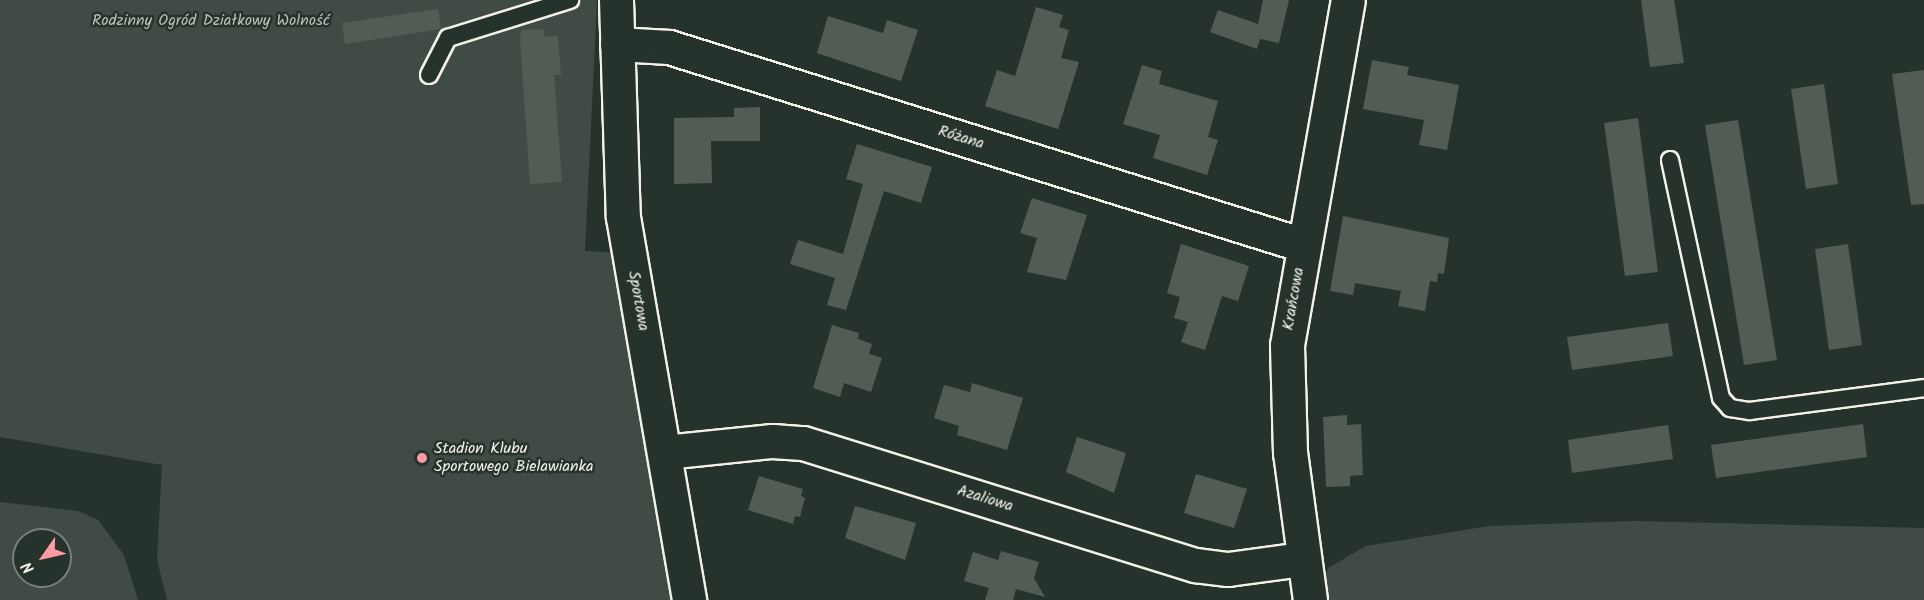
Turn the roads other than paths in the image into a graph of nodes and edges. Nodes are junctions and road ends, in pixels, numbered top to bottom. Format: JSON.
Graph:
{"nodes":[{"id":1,"x":570,"y":0,"type":"edge"},
{"id":2,"x":616,"y":0,"type":"edge"},
{"id":3,"x":1348,"y":0,"type":"edge"},
{"id":4,"x":617,"y":44,"type":"junction"},
{"id":5,"x":429,"y":75,"type":"dead end"},
{"id":6,"x":1670,"y":160,"type":"dead end"},
{"id":7,"x":1303,"y":245,"type":"junction"},
{"id":8,"x":1924,"y":388,"type":"edge"},
{"id":9,"x":665,"y":453,"type":"junction"},
{"id":10,"x":1302,"y":558,"type":"junction"},
{"id":11,"x":689,"y":600,"type":"edge"},
{"id":12,"x":1310,"y":600,"type":"edge"}],
"edges":[{"from":1,"to":5,"type":"lane"},
{"from":2,"to":4,"type":"street","name":"Sportowa"},
{"from":3,"to":7,"type":"street","name":"Krańcowa"},
{"from":4,"to":7,"type":"street","name":"Różana"},
{"from":4,"to":9,"type":"street","name":"Sportowa"},
{"from":6,"to":8,"type":"lane"},
{"from":7,"to":10,"type":"street","name":"Krańcowa"},
{"from":9,"to":10,"type":"street","name":"Azaliowa"},
{"from":9,"to":11,"type":"street","name":"Sportowa"},
{"from":10,"to":12,"type":"street","name":"Krańcowa"}]}
